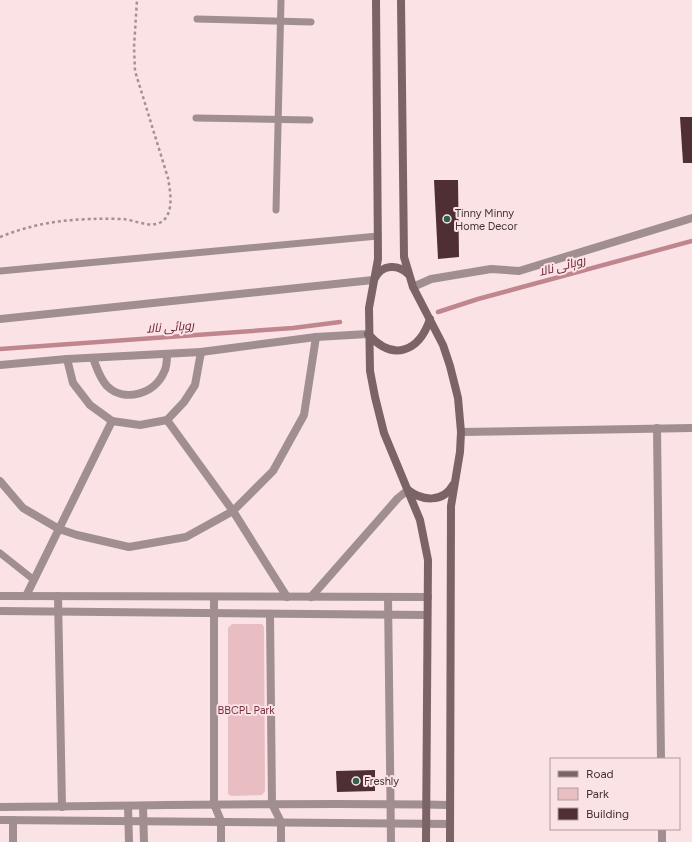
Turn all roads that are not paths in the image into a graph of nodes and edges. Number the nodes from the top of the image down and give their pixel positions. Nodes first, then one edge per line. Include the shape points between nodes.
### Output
1 (281, 0) edge
2 (376, 0) edge
3 (400, 0) edge
4 (197, 19) dead end
5 (281, 22) junction
6 (312, 22) dead end
7 (196, 118) dead end
8 (278, 119) junction
9 (310, 120) dead end
10 (276, 210) dead end
11 (692, 218) edge
12 (378, 236) junction
13 (0, 271) edge
14 (409, 275) junction
15 (373, 280) junction
16 (413, 287) junction
17 (0, 319) edge
18 (430, 319) junction
19 (368, 334) junction
20 (316, 336) junction
21 (200, 352) junction
22 (168, 354) junction
23 (93, 358) junction
24 (67, 359) junction
25 (0, 365) edge
26 (167, 420) junction
27 (112, 421) junction
28 (657, 428) junction
29 (692, 428) edge
30 (461, 432) junction
31 (455, 480) junction
32 (0, 481) edge
33 (408, 490) junction
34 (233, 511) junction
35 (59, 529) junction
36 (0, 553) edge
37 (34, 580) junction
38 (0, 596) edge
39 (26, 596) junction
40 (58, 596) junction
41 (214, 597) junction
42 (287, 597) junction
43 (311, 597) junction
44 (388, 597) junction
45 (428, 598) junction
46 (0, 611) edge
47 (59, 611) junction
48 (213, 613) junction
49 (270, 614) junction
50 (427, 615) junction
51 (388, 616) junction
52 (661, 758) edge
53 (214, 804) junction
54 (272, 804) junction
55 (392, 804) junction
56 (426, 805) junction
57 (449, 805) junction
58 (128, 806) junction
59 (0, 807) edge
60 (62, 807) junction
61 (143, 807) junction
62 (0, 820) edge
63 (13, 820) junction
64 (128, 820) junction
65 (144, 820) junction
66 (221, 821) junction
67 (281, 822) junction
68 (391, 824) junction
69 (426, 824) junction
70 (450, 824) junction
71 (662, 830) edge
72 (13, 842) edge
73 (129, 842) edge
74 (144, 842) edge
75 (221, 842) edge
76 (280, 842) edge
77 (391, 842) edge
78 (426, 842) edge
79 (450, 842) edge
80 (662, 842) edge

1 - 5 lane
2 - 12 street
3 - 14 street via 403,244
4 - 5 lane
5 - 6 lane
5 - 8 lane
7 - 8 lane
8 - 9 lane
8 - 10 lane
11 - 16 street via 519,271 491,269 431,279
12 - 13 lane
12 - 15 street via 378,259
14 - 15 street via 397,267 389,266
14 - 16 street
15 - 17 street
15 - 19 street
16 - 18 street
18 - 19 street via 420,341 410,348 387,349 376,343
18 - 30 street via 450,366 458,398
19 - 20 street
19 - 33 street via 370,371 384,433
20 - 21 street
20 - 34 street via 304,415 273,471
21 - 22 street
21 - 26 street via 195,385 184,402
22 - 23 street
22 - 23 street via 164,372 155,386 143,393 130,396 108,387 99,376
23 - 24 street
24 - 25 street
24 - 27 street via 73,383 90,405
26 - 27 street via 140,425
26 - 34 street
27 - 35 street
28 - 29 street
28 - 30 street
28 - 52 street
30 - 31 street
31 - 33 street via 451,488 438,497 422,498
31 - 57 street via 451,506
32 - 35 street via 23,508
33 - 43 street via 398,498
33 - 45 street via 425,538
34 - 35 street via 186,537 129,546
34 - 42 street
35 - 37 street
36 - 37 lane
37 - 39 street
38 - 39 street
39 - 40 street
40 - 41 street
40 - 47 street
41 - 42 street
41 - 48 street
42 - 43 street
43 - 44 street
44 - 45 street
44 - 51 street
45 - 50 street
46 - 47 street
47 - 48 street
47 - 60 street
48 - 49 street
48 - 53 street
49 - 51 street
49 - 54 street
50 - 51 street
50 - 56 street
51 - 55 street
53 - 54 street
53 - 61 street
53 - 66 street
54 - 55 street
54 - 67 street
55 - 56 street
55 - 68 street
56 - 57 street
56 - 69 street
57 - 70 street
58 - 60 street
58 - 61 street
58 - 64 street
59 - 60 street
61 - 65 street
62 - 63 street
63 - 64 street
63 - 72 street
64 - 65 street
64 - 73 street
65 - 66 street
65 - 74 street
66 - 67 street
66 - 75 street
67 - 68 street
67 - 76 street
68 - 69 street
68 - 77 street
69 - 70 street
69 - 78 street
70 - 79 street
71 - 80 street

